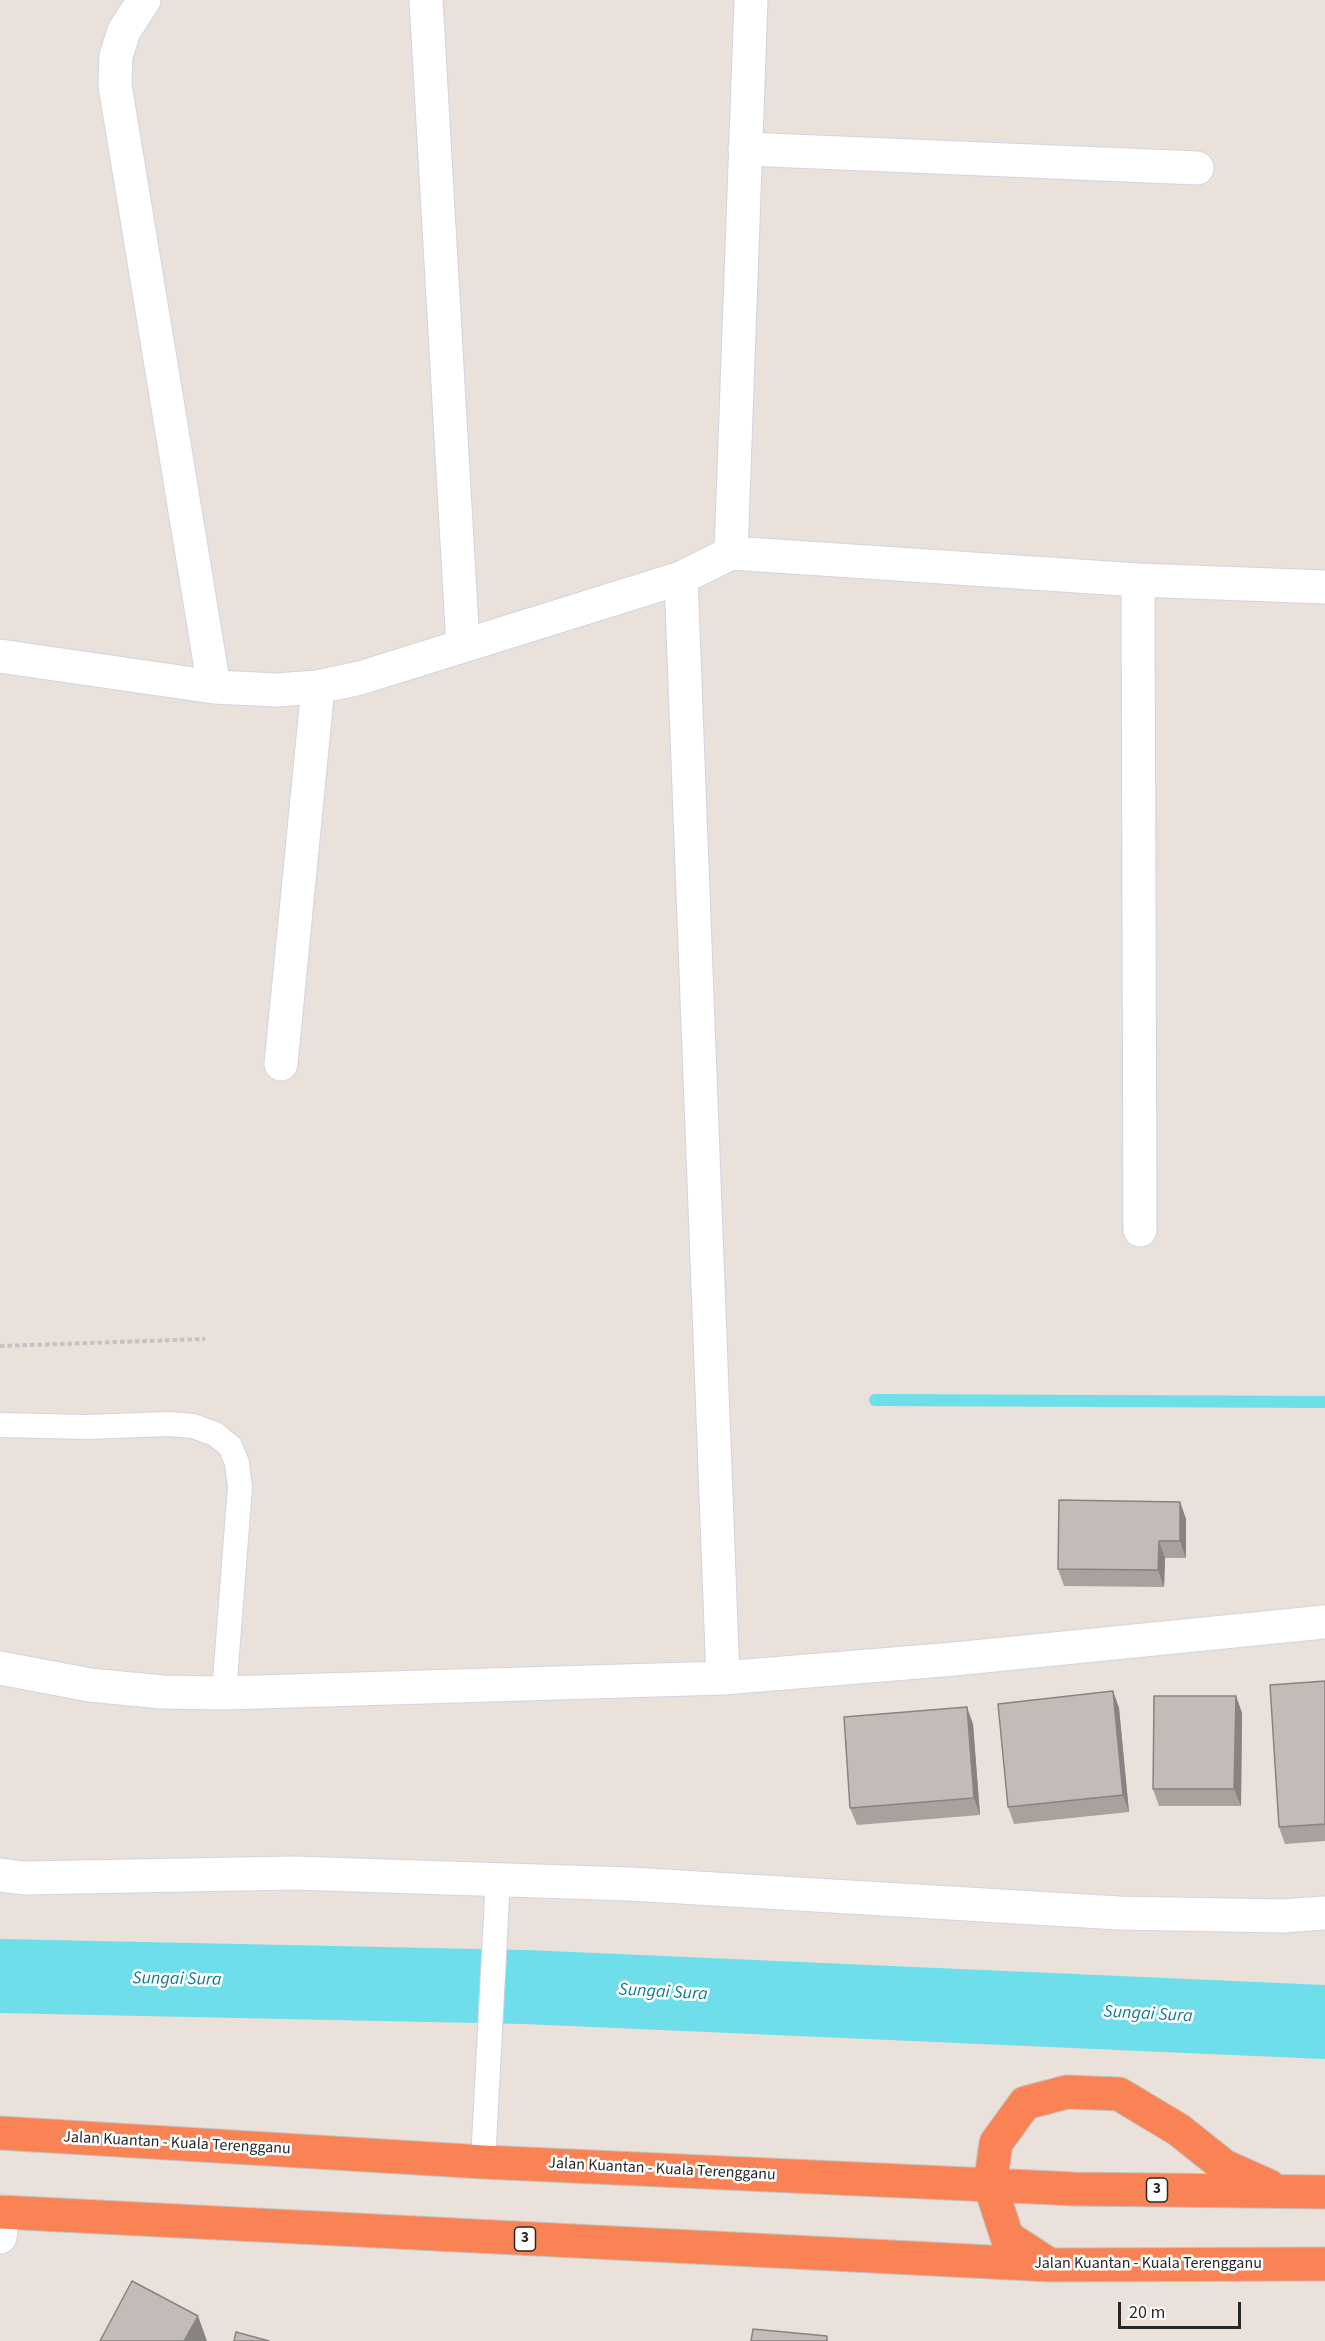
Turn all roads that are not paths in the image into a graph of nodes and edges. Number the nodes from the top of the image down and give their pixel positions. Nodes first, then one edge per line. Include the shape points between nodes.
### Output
1 (144, 0) edge
2 (426, 0) edge
3 (751, 0) edge
4 (745, 149) junction
5 (1197, 168) dead end
6 (731, 553) junction
7 (681, 578) junction
8 (1138, 580) junction
9 (1325, 587) edge
10 (463, 646) junction
11 (0, 656) edge
12 (214, 687) junction
13 (318, 687) junction
14 (281, 1064) dead end
15 (1140, 1230) dead end
16 (0, 1425) edge
17 (1325, 1622) edge
18 (0, 1668) edge
19 (723, 1678) junction
20 (224, 1693) junction
21 (0, 1875) edge
22 (498, 1879) junction
23 (1325, 1913) edge
24 (0, 2133) edge
25 (483, 2162) junction
26 (990, 2185) junction
27 (1279, 2192) junction
28 (1325, 2192) edge
29 (1, 2221) edge
30 (1325, 2264) edge
31 (1050, 2265) junction

1 - 12 street via 124,31 116,56 115,85
2 - 10 street
3 - 4 street
4 - 5 street
4 - 6 street
6 - 7 street
6 - 8 street
7 - 10 street
7 - 19 street
8 - 9 street
8 - 15 street
10 - 13 street
11 - 12 street
12 - 13 street
13 - 14 street
16 - 20 lane via 193,1426 215,1434 230,1446 240,1487
17 - 19 street
18 - 20 street via 100,1686
19 - 20 street
21 - 22 street via 24,1878 294,1873
22 - 23 street via 1119,1913
22 - 25 lane
24 - 25 highway, Jalan Kuantan - Kuala Terengganu / 3
25 - 26 highway, Jalan Kuantan - Kuala Terengganu / 3
26 - 27 highway, Jalan Kuantan - Kuala Terengganu / 3
26 - 27 highway via 996,2143 1025,2103 1067,2092 1119,2094 1179,2130 1224,2166
26 - 31 highway via 1007,2236
27 - 28 highway, Jalan Kuantan - Kuala Terengganu / 3
29 - 31 highway, Jalan Kuantan - Kuala Terengganu / 3
30 - 31 highway, Jalan Kuantan - Kuala Terengganu / 3

